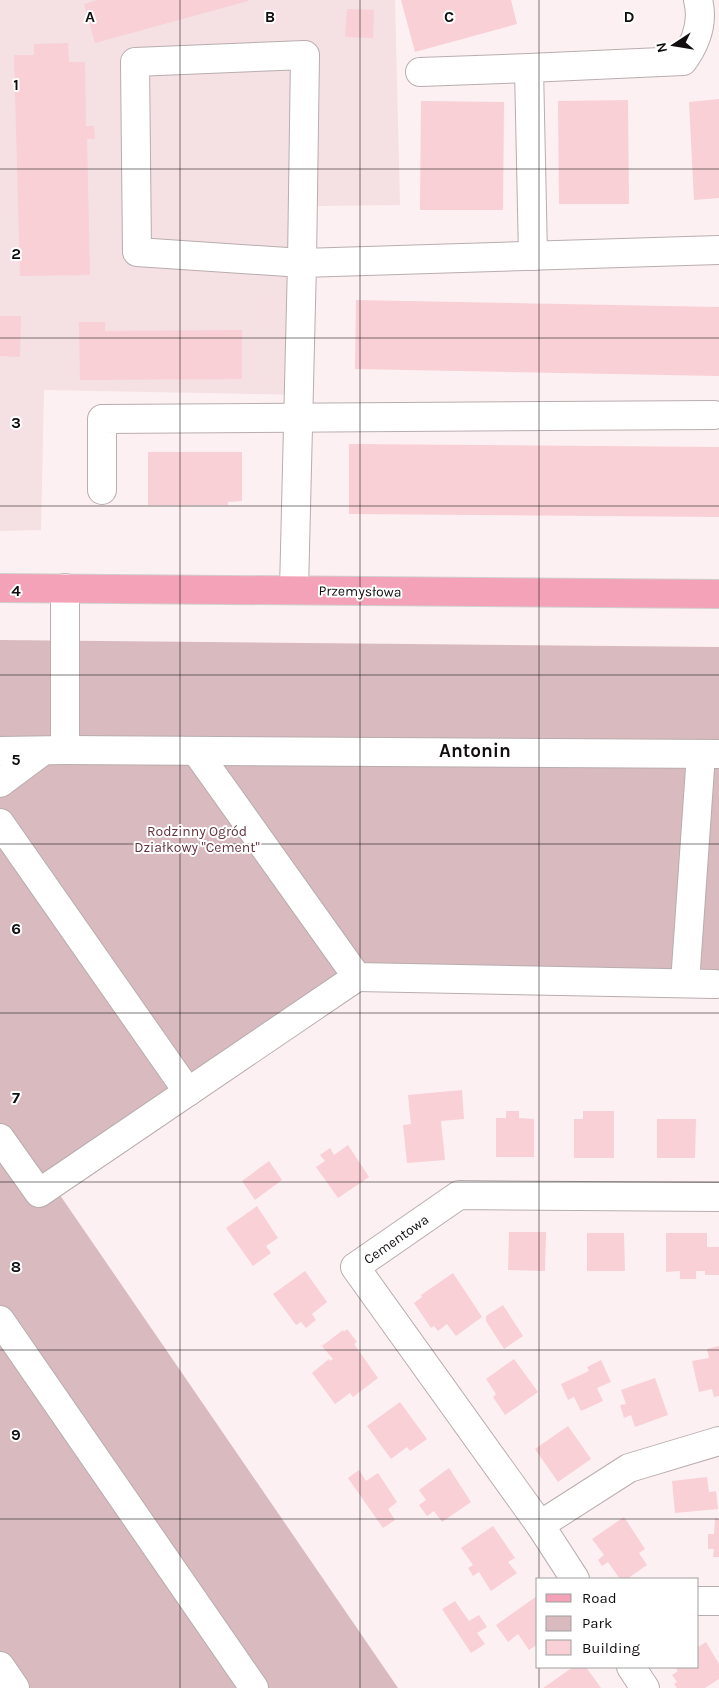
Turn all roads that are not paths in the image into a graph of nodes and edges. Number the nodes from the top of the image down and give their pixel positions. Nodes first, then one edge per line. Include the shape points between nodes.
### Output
1 (698, 0) edge
2 (529, 68) junction
3 (420, 72) dead end
4 (719, 250) edge
5 (533, 256) junction
6 (302, 263) junction
7 (714, 415) dead end
8 (298, 418) junction
9 (102, 490) dead end
10 (0, 588) edge
11 (65, 588) junction
12 (294, 590) junction
13 (719, 594) edge
14 (0, 750) edge
15 (54, 750) junction
16 (196, 751) junction
17 (710, 754) edge
18 (0, 783) edge
19 (0, 823) edge
20 (358, 977) junction
21 (685, 983) junction
22 (715, 984) dead end
23 (188, 1092) junction
24 (0, 1138) edge
25 (719, 1197) edge
26 (0, 1320) edge
27 (719, 1441) edge
28 (540, 1525) junction
29 (574, 1578) edge
30 (699, 1601) edge
31 (719, 1601) edge
32 (0, 1666) edge
33 (633, 1668) edge
34 (15, 1688) edge
35 (254, 1688) edge
36 (645, 1688) edge

1 - 2 street via 698,32 683,61
2 - 3 street
2 - 5 street
4 - 5 street
5 - 6 street
6 - 6 street via 305,55 135,62 137,252
6 - 8 street
7 - 8 street
8 - 9 street via 102,418
8 - 12 street
10 - 11 main road, Przemysłowa
11 - 12 main road, Przemysłowa
11 - 15 street
12 - 13 main road, Przemysłowa
14 - 15 street
15 - 16 street
15 - 18 street
16 - 17 street
16 - 20 street
17 - 21 street
19 - 23 street
20 - 21 street
20 - 23 street
21 - 22 street
23 - 24 street via 39,1193
25 - 28 street, Cementowa via 459,1195 355,1267
26 - 35 street
27 - 28 street via 629,1468
28 - 29 street, Cementowa
30 - 31 street
32 - 34 street
33 - 36 street

